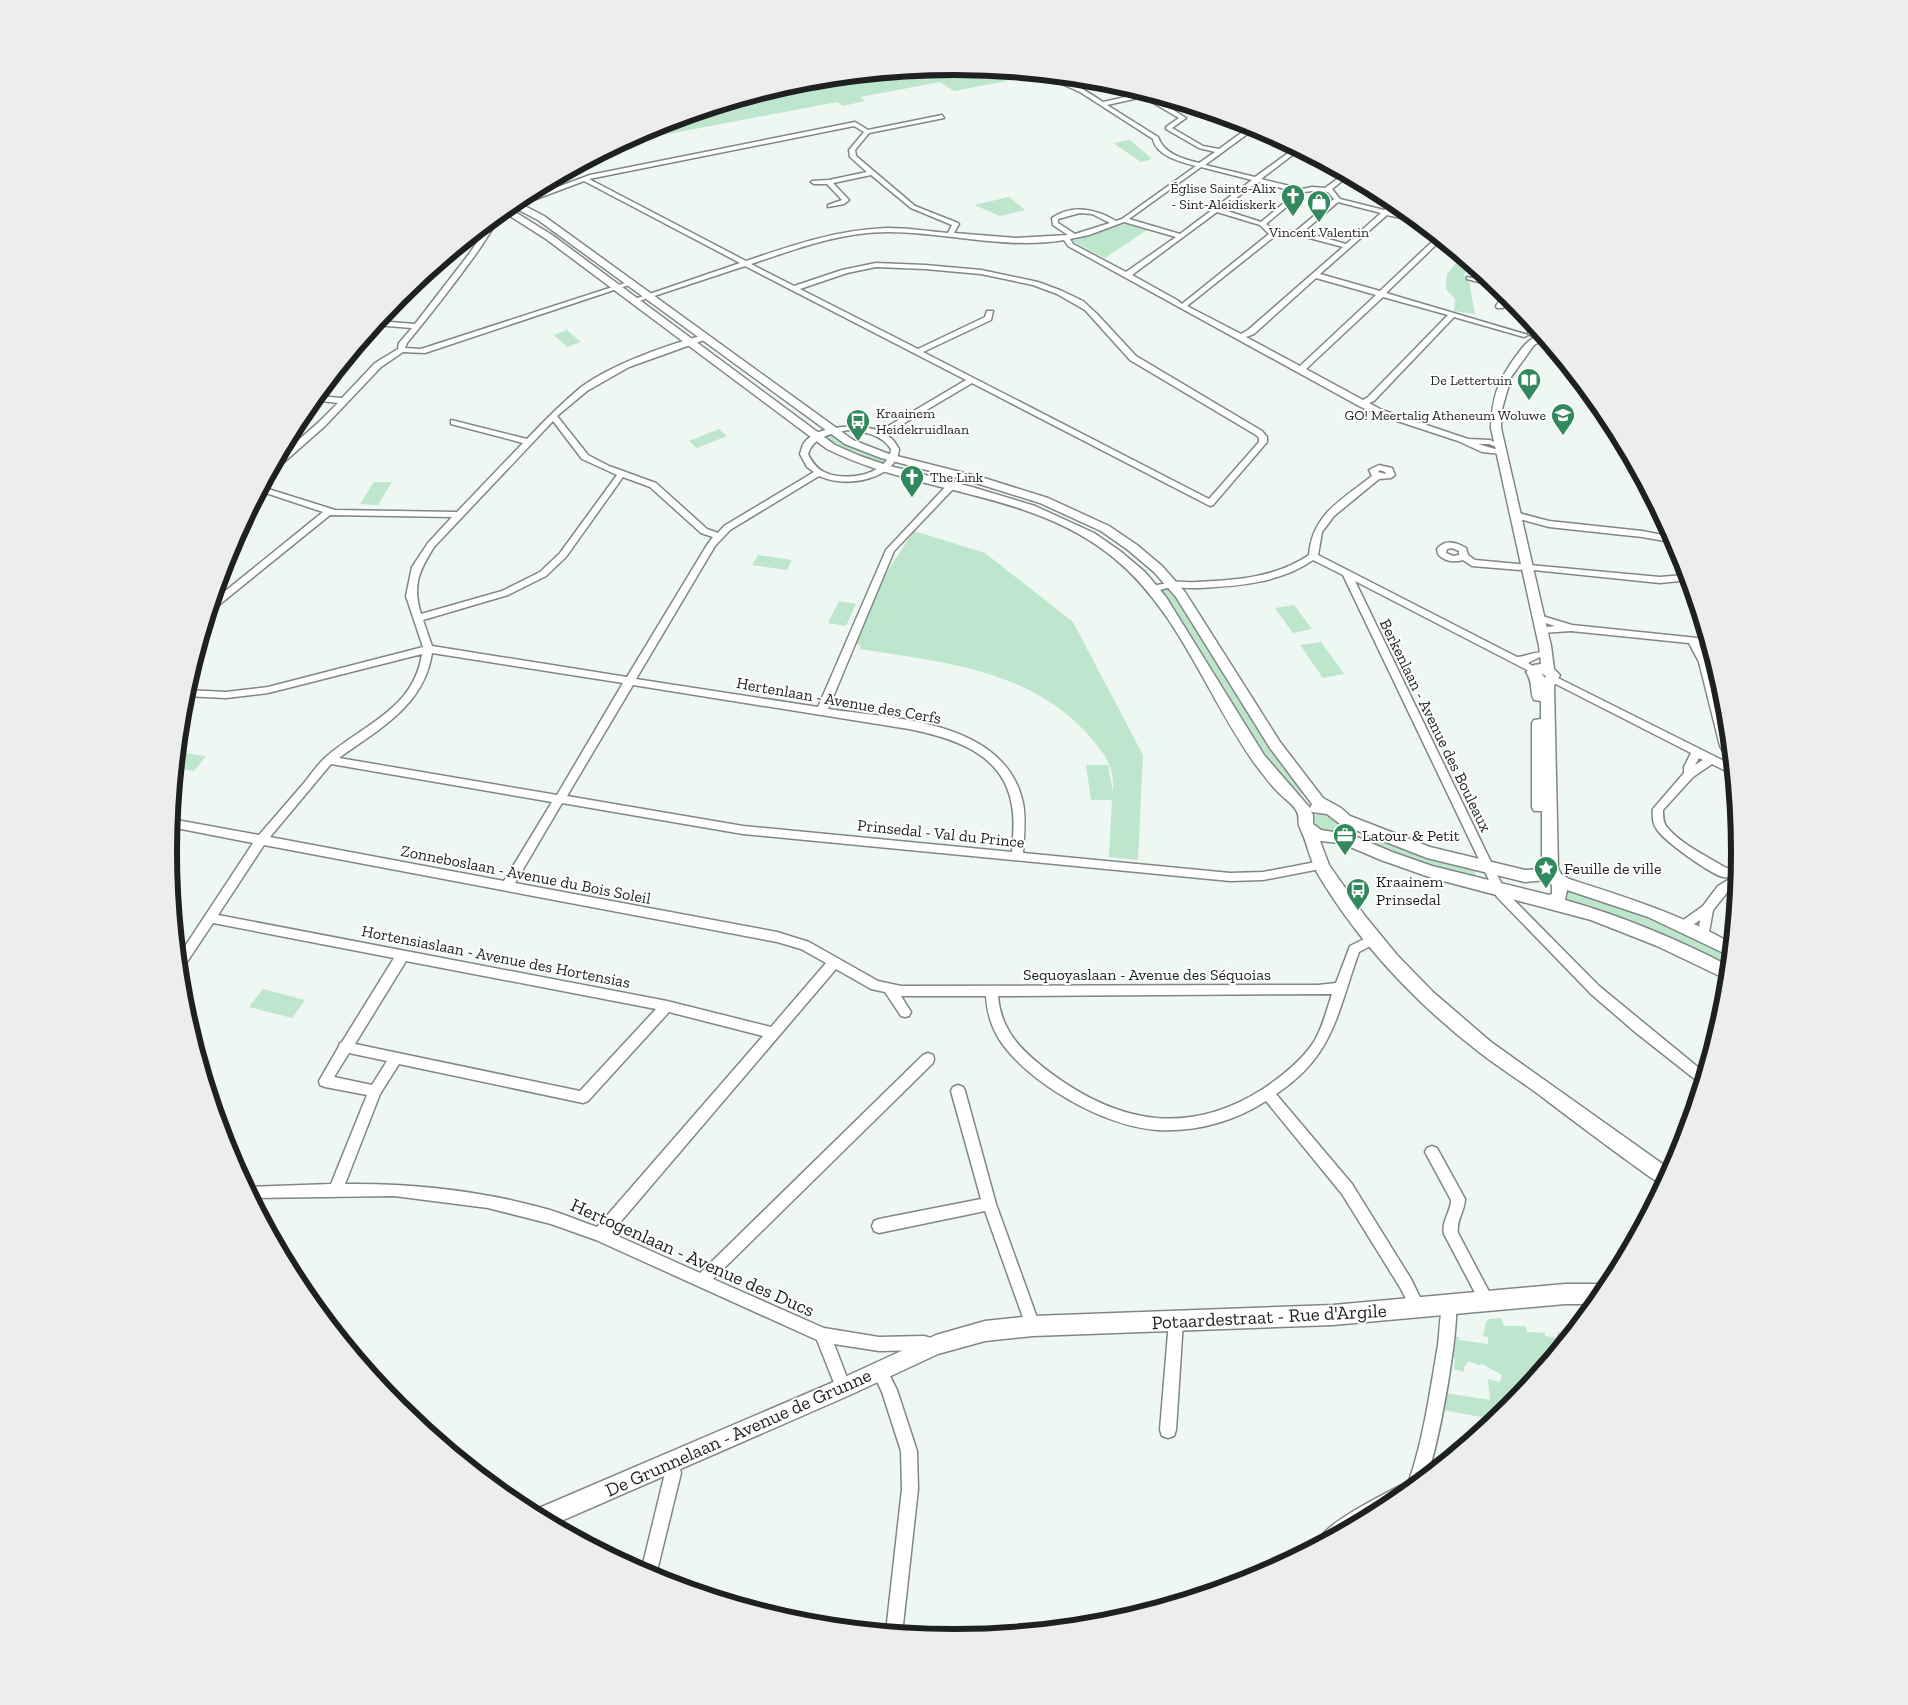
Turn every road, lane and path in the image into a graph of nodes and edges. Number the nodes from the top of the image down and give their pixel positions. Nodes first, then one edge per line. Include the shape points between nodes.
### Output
1 (1065, 84) edge
2 (1137, 97) edge
3 (1156, 101) edge
4 (1102, 104) junction
5 (942, 117) dead end
6 (867, 132) junction
7 (1247, 132) edge
8 (1220, 151) junction
9 (1293, 153) edge
10 (1201, 164) junction
11 (871, 173) junction
12 (1342, 178) edge
13 (584, 179) junction
14 (1257, 179) junction
15 (814, 182) dead end
16 (829, 182) junction
17 (1328, 189) junction
18 (1302, 191) junction
19 (540, 195) edge
20 (1337, 200) junction
21 (830, 206) dead end
22 (520, 207) edge
23 (1389, 208) edge
24 (1216, 210) junction
25 (1385, 212) junction
26 (512, 214) edge
27 (1400, 216) edge
28 (1124, 220) junction
29 (956, 224) junction
30 (1116, 224) junction
31 (1262, 224) junction
32 (966, 227) dead end
33 (974, 230) dead end
34 (488, 231) edge
35 (984, 233) dead end
36 (1298, 233) junction
37 (950, 234) junction
38 (1273, 234) junction
39 (1074, 236) junction
40 (1181, 236) junction
41 (1066, 238) junction
42 (1435, 242) edge
43 (1347, 246) junction
44 (746, 263) junction
45 (1126, 275) junction
46 (1315, 275) junction
47 (1469, 278) dead end
48 (1481, 282) edge
49 (630, 283) junction
50 (616, 287) junction
51 (797, 290) junction
52 (1382, 294) junction
53 (648, 296) junction
54 (634, 301) junction
55 (1503, 302) edge
56 (1186, 306) junction
57 (1500, 306) dead end
58 (990, 313) dead end
59 (1453, 314) junction
60 (384, 324) edge
61 (417, 326) junction
62 (1535, 335) edge
63 (704, 337) junction
64 (1241, 337) junction
65 (689, 343) junction
66 (400, 350) junction
67 (918, 352) junction
68 (1299, 370) junction
69 (972, 380) junction
70 (323, 399) edge
71 (345, 402) junction
72 (1362, 404) junction
73 (552, 416) junction
74 (454, 422) dead end
75 (831, 431) junction
76 (881, 434) junction
77 (816, 437) junction
78 (528, 442) junction
79 (1496, 448) junction
80 (287, 454) edge
81 (893, 459) junction
82 (884, 468) junction
83 (622, 473) junction
84 (818, 473) junction
85 (961, 476) junction
86 (1377, 476) dead end
87 (952, 485) junction
88 (267, 491) edge
89 (328, 512) junction
90 (459, 515) junction
91 (1516, 520) junction
92 (718, 536) junction
93 (1664, 538) edge
94 (1313, 556) junction
95 (1464, 556) dead end
96 (1524, 567) junction
97 (1347, 574) junction
98 (1681, 578) edge
99 (1173, 584) junction
100 (1154, 589) junction
101 (219, 601) edge
102 (418, 618) junction
103 (1540, 624) junction
104 (1701, 641) edge
105 (428, 649) junction
106 (1706, 654) edge
107 (1515, 660) junction
108 (1543, 671) junction
109 (629, 680) junction
110 (1574, 689) junction
111 (193, 693) edge
112 (1547, 696) junction
113 (822, 710) junction
114 (1721, 724) edge
115 (1696, 753) junction
116 (1725, 753) edge
117 (329, 760) junction
118 (1714, 761) junction
119 (1727, 767) edge
120 (1689, 774) junction
121 (559, 799) junction
122 (1326, 808) junction
123 (1306, 815) junction
124 (1345, 820) junction
125 (178, 824) edge
126 (1312, 832) junction
127 (1334, 837) junction
128 (262, 840) junction
129 (1017, 857) junction
130 (1321, 864) junction
131 (1488, 867) junction
132 (1534, 875) junction
133 (1554, 877) junction
134 (1730, 881) edge
135 (507, 887) junction
136 (1499, 889) junction
137 (1544, 900) junction
138 (1707, 909) junction
139 (210, 918) junction
140 (1683, 926) junction
141 (1704, 935) junction
142 (1374, 939) junction
143 (1726, 947) edge
144 (403, 955) junction
145 (184, 958) edge
146 (835, 961) junction
147 (1722, 970) edge
148 (866, 980) joint
149 (1340, 988) junction
150 (890, 990) junction
151 (992, 991) junction
152 (667, 1006) junction
153 (905, 1012) dead end
154 (774, 1033) junction
155 (344, 1047) junction
156 (397, 1057) junction
157 (928, 1059) dead end
158 (1698, 1075) edge
159 (375, 1091) junction
160 (958, 1091) dead end
161 (1268, 1094) junction
162 (1432, 1152) dead end
163 (1661, 1173) edge
164 (336, 1190) junction
165 (255, 1192) edge
166 (989, 1204) junction
167 (879, 1226) dead end
168 (600, 1235) junction
169 (702, 1282) junction
170 (1593, 1294) edge
171 (1486, 1302) junction
172 (1450, 1305) junction
173 (1418, 1308) junction
174 (1176, 1321) junction
175 (1033, 1326) junction
176 (823, 1336) junction
177 (936, 1345) junction
178 (880, 1371) junction
179 (843, 1388) junction
180 (1168, 1430) dead end
181 (671, 1462) junction
182 (1421, 1474) edge
183 (548, 1515) edge
184 (650, 1568) edge
185 (895, 1627) edge

1 - 4 street
2 - 4 street
3 - 8 street via 1183,118 1168,128 1201,146
4 - 10 street via 1156,138 1158,145 1176,159
5 - 6 street
6 - 11 street via 852,154
6 - 13 street via 855,124
7 - 8 street
8 - 10 street
9 - 14 street
10 - 14 street
10 - 28 street
11 - 16 street
11 - 29 street via 913,207
12 - 17 street
13 - 19 street
13 - 44 street
14 - 18 street
14 - 24 street
15 - 16 street
16 - 21 street via 846,200
17 - 18 street
17 - 20 street
18 - 31 street
20 - 25 street
20 - 36 street
22 - 49 street via 541,218
23 - 25 street
24 - 31 street
24 - 40 street
25 - 27 street
25 - 43 street
26 - 50 street
28 - 30 street
28 - 40 street
29 - 32 street
29 - 37 street
30 - 39 street
30 - 39 street via 1088,210 1055,218 1056,224
31 - 38 street
33 - 35 street
34 - 61 street
36 - 38 street
36 - 43 street
37 - 41 street via 1016,240
37 - 44 street via 899,230 849,233 818,239
38 - 56 street
39 - 41 street
40 - 45 street
41 - 45 street via 1070,244
42 - 52 street
43 - 46 street
44 - 51 street
44 - 53 street
45 - 56 street via 1180,306
46 - 52 street
46 - 64 street via 1251,332
47 - 48 street
49 - 50 street
49 - 53 street
50 - 54 street
50 - 66 street via 422,351
51 - 67 street
51 - 69 street via 854,269 876,265 968,271 1058,291 1096,316 1123,350 1263,437 1263,442 1210,503
52 - 59 street
52 - 68 street
53 - 54 street
53 - 63 street
54 - 65 street
55 - 57 street
56 - 64 street
58 - 67 street via 988,318
59 - 62 street
59 - 72 street via 1371,399
60 - 61 street
61 - 66 street
62 - 79 street via 1502,371 1494,388 1488,426
63 - 65 street
63 - 75 street
64 - 68 street
65 - 73 street via 626,365 600,378
65 - 77 street
66 - 71 street via 378,365
67 - 69 street
68 - 72 street
69 - 76 street
70 - 71 street
71 - 80 street
72 - 79 street via 1485,450
73 - 78 street
73 - 83 street via 585,457
74 - 78 street
75 - 76 street via 859,428
75 - 77 street
75 - 81 street via 861,448
76 - 81 street via 895,449
77 - 82 street via 841,452
77 - 84 street via 804,454 805,462
78 - 90 street
79 - 91 street
79 - 96 street
81 - 82 street
81 - 85 street
82 - 84 street via 858,478
82 - 87 street
83 - 92 street via 653,485 704,531
83 - 102 street via 563,555 543,574 505,593
84 - 92 street
85 - 87 street
85 - 99 street via 1042,498 1084,517 1139,551
86 - 94 street via 1327,518 1318,530
87 - 100 street via 1022,504 1064,521 1119,555
87 - 113 street via 890,550
88 - 89 street
89 - 90 street
89 - 101 street
90 - 102 street via 431,545 417,567 411,596
91 - 93 street
91 - 96 street
92 - 109 street
94 - 97 street
94 - 99 street via 1298,566 1245,581
95 - 96 street via 1472,563
96 - 98 street via 1660,580
96 - 103 street
96 - 108 street
97 - 107 street
97 - 131 street, Berkenlaan - Avenue des Bouleaux
99 - 100 street
99 - 122 street via 1288,764
100 - 123 street via 1259,759
102 - 105 street
103 - 104 street
103 - 108 street
105 - 109 street, Hertenlaan - Avenue des Cerfs
105 - 111 street via 268,690
105 - 117 street via 424,673 407,700
106 - 114 street via 1704,662
107 - 108 street
107 - 108 street via 1527,660
108 - 110 street
108 - 112 street
108 - 132 street via 1540,867
109 - 113 street, Hertenlaan - Avenue des Cerfs
109 - 121 street
110 - 112 street via 1553,690
110 - 115 street
112 - 133 street via 1550,869
113 - 129 street, Hertenlaan - Avenue des Cerfs via 934,730 966,740 980,750 998,766 1016,797 1019,814
115 - 118 street
115 - 120 street
116 - 118 street
117 - 121 street, Prinsedal - Val du Prince
117 - 128 street
118 - 119 street
118 - 120 street
120 - 134 street via 1658,809 1657,818 1662,828
121 - 129 street, Prinsedal - Val du Prince via 743,830
121 - 135 street
122 - 123 street via 1314,809
122 - 124 street
123 - 126 street via 1305,822
124 - 127 street via 1346,828
124 - 131 street via 1413,848
125 - 128 street, Zonneboslaan - Avenue du Bois Soleil
126 - 127 street
126 - 130 street via 1314,852
127 - 130 street via 1318,847
127 - 136 street via 1348,839 1419,869
128 - 135 street, Zonneboslaan - Avenue du Bois Soleil
128 - 139 street
129 - 130 street, Prinsedal - Val du Prince via 1242,878
130 - 142 street via 1334,887
131 - 132 street via 1525,876
131 - 136 street, Berkenlaan - Avenue des Bouleaux
132 - 133 street via 1543,873
132 - 137 street via 1530,880 1531,891
133 - 137 street via 1560,885 1559,897
133 - 140 street
134 - 138 street
135 - 146 street, Zonneboslaan - Avenue du Bois Soleil via 791,940
136 - 137 street
136 - 158 street, Berkenlaan - Avenue des Bouleaux via 1595,990
137 - 147 street via 1659,938
138 - 140 street
138 - 141 street
139 - 144 street, Hortensiaslaan - Avenue des Hortensias
139 - 145 street
140 - 141 street
141 - 143 street
142 - 149 street via 1354,949
142 - 163 street via 1413,983 1485,1047
144 - 152 street, Hortensiaslaan - Avenue des Hortensias
144 - 155 street
146 - 148 street, Zonneboslaan - Avenue du Bois Soleil
146 - 154 street
148 - 150 street, Sequoyaslaan - Avenue des Séquoias
149 - 151 street, Sequoyaslaan - Avenue des Séquoias
149 - 161 street via 1319,1045 1298,1069
150 - 151 street, Sequoyaslaan - Avenue des Séquoias
150 - 153 street
151 - 161 street via 995,1021 1021,1056 1069,1093 1112,1115 1144,1123 1188,1124 1230,1115
152 - 154 street, Hortensiaslaan - Avenue des Hortensias
152 - 156 street via 584,1097
154 - 168 street
155 - 156 street
155 - 159 street via 325,1081
156 - 159 street
157 - 169 street
159 - 164 street
160 - 166 street
161 - 173 street via 1347,1189
162 - 171 street via 1458,1199 1458,1208 1450,1222 1451,1234
164 - 165 street, Hertogenlaan - Avenue des Ducs
164 - 168 street, Hertogenlaan - Avenue des Ducs via 394,1190 488,1202
166 - 167 street
166 - 175 street
168 - 169 street, Hertogenlaan - Avenue des Ducs
169 - 176 street, Hertogenlaan - Avenue des Ducs
170 - 171 street, Potaardestraat - Rue d'Argile
171 - 172 street, Potaardestraat - Rue d'Argile
172 - 173 street, Potaardestraat - Rue d'Argile
172 - 182 street via 1429,1442
173 - 174 street, Potaardestraat - Rue d'Argile via 1333,1316
174 - 175 street, Potaardestraat - Rue d'Argile
174 - 180 street
175 - 177 street, Potaardestraat - Rue d'Argile via 985,1330
176 - 177 street, Hertogenlaan - Avenue des Ducs via 879,1344
176 - 179 street, Hertogenlaan - Avenue des Ducs
177 - 178 street, De Grunnelaan - Avenue de Grunne
178 - 179 street, De Grunnelaan - Avenue de Grunne
178 - 185 street via 909,1451 910,1489
179 - 181 street, De Grunnelaan - Avenue de Grunne
181 - 183 street, De Grunnelaan - Avenue de Grunne
181 - 184 street via 673,1472

